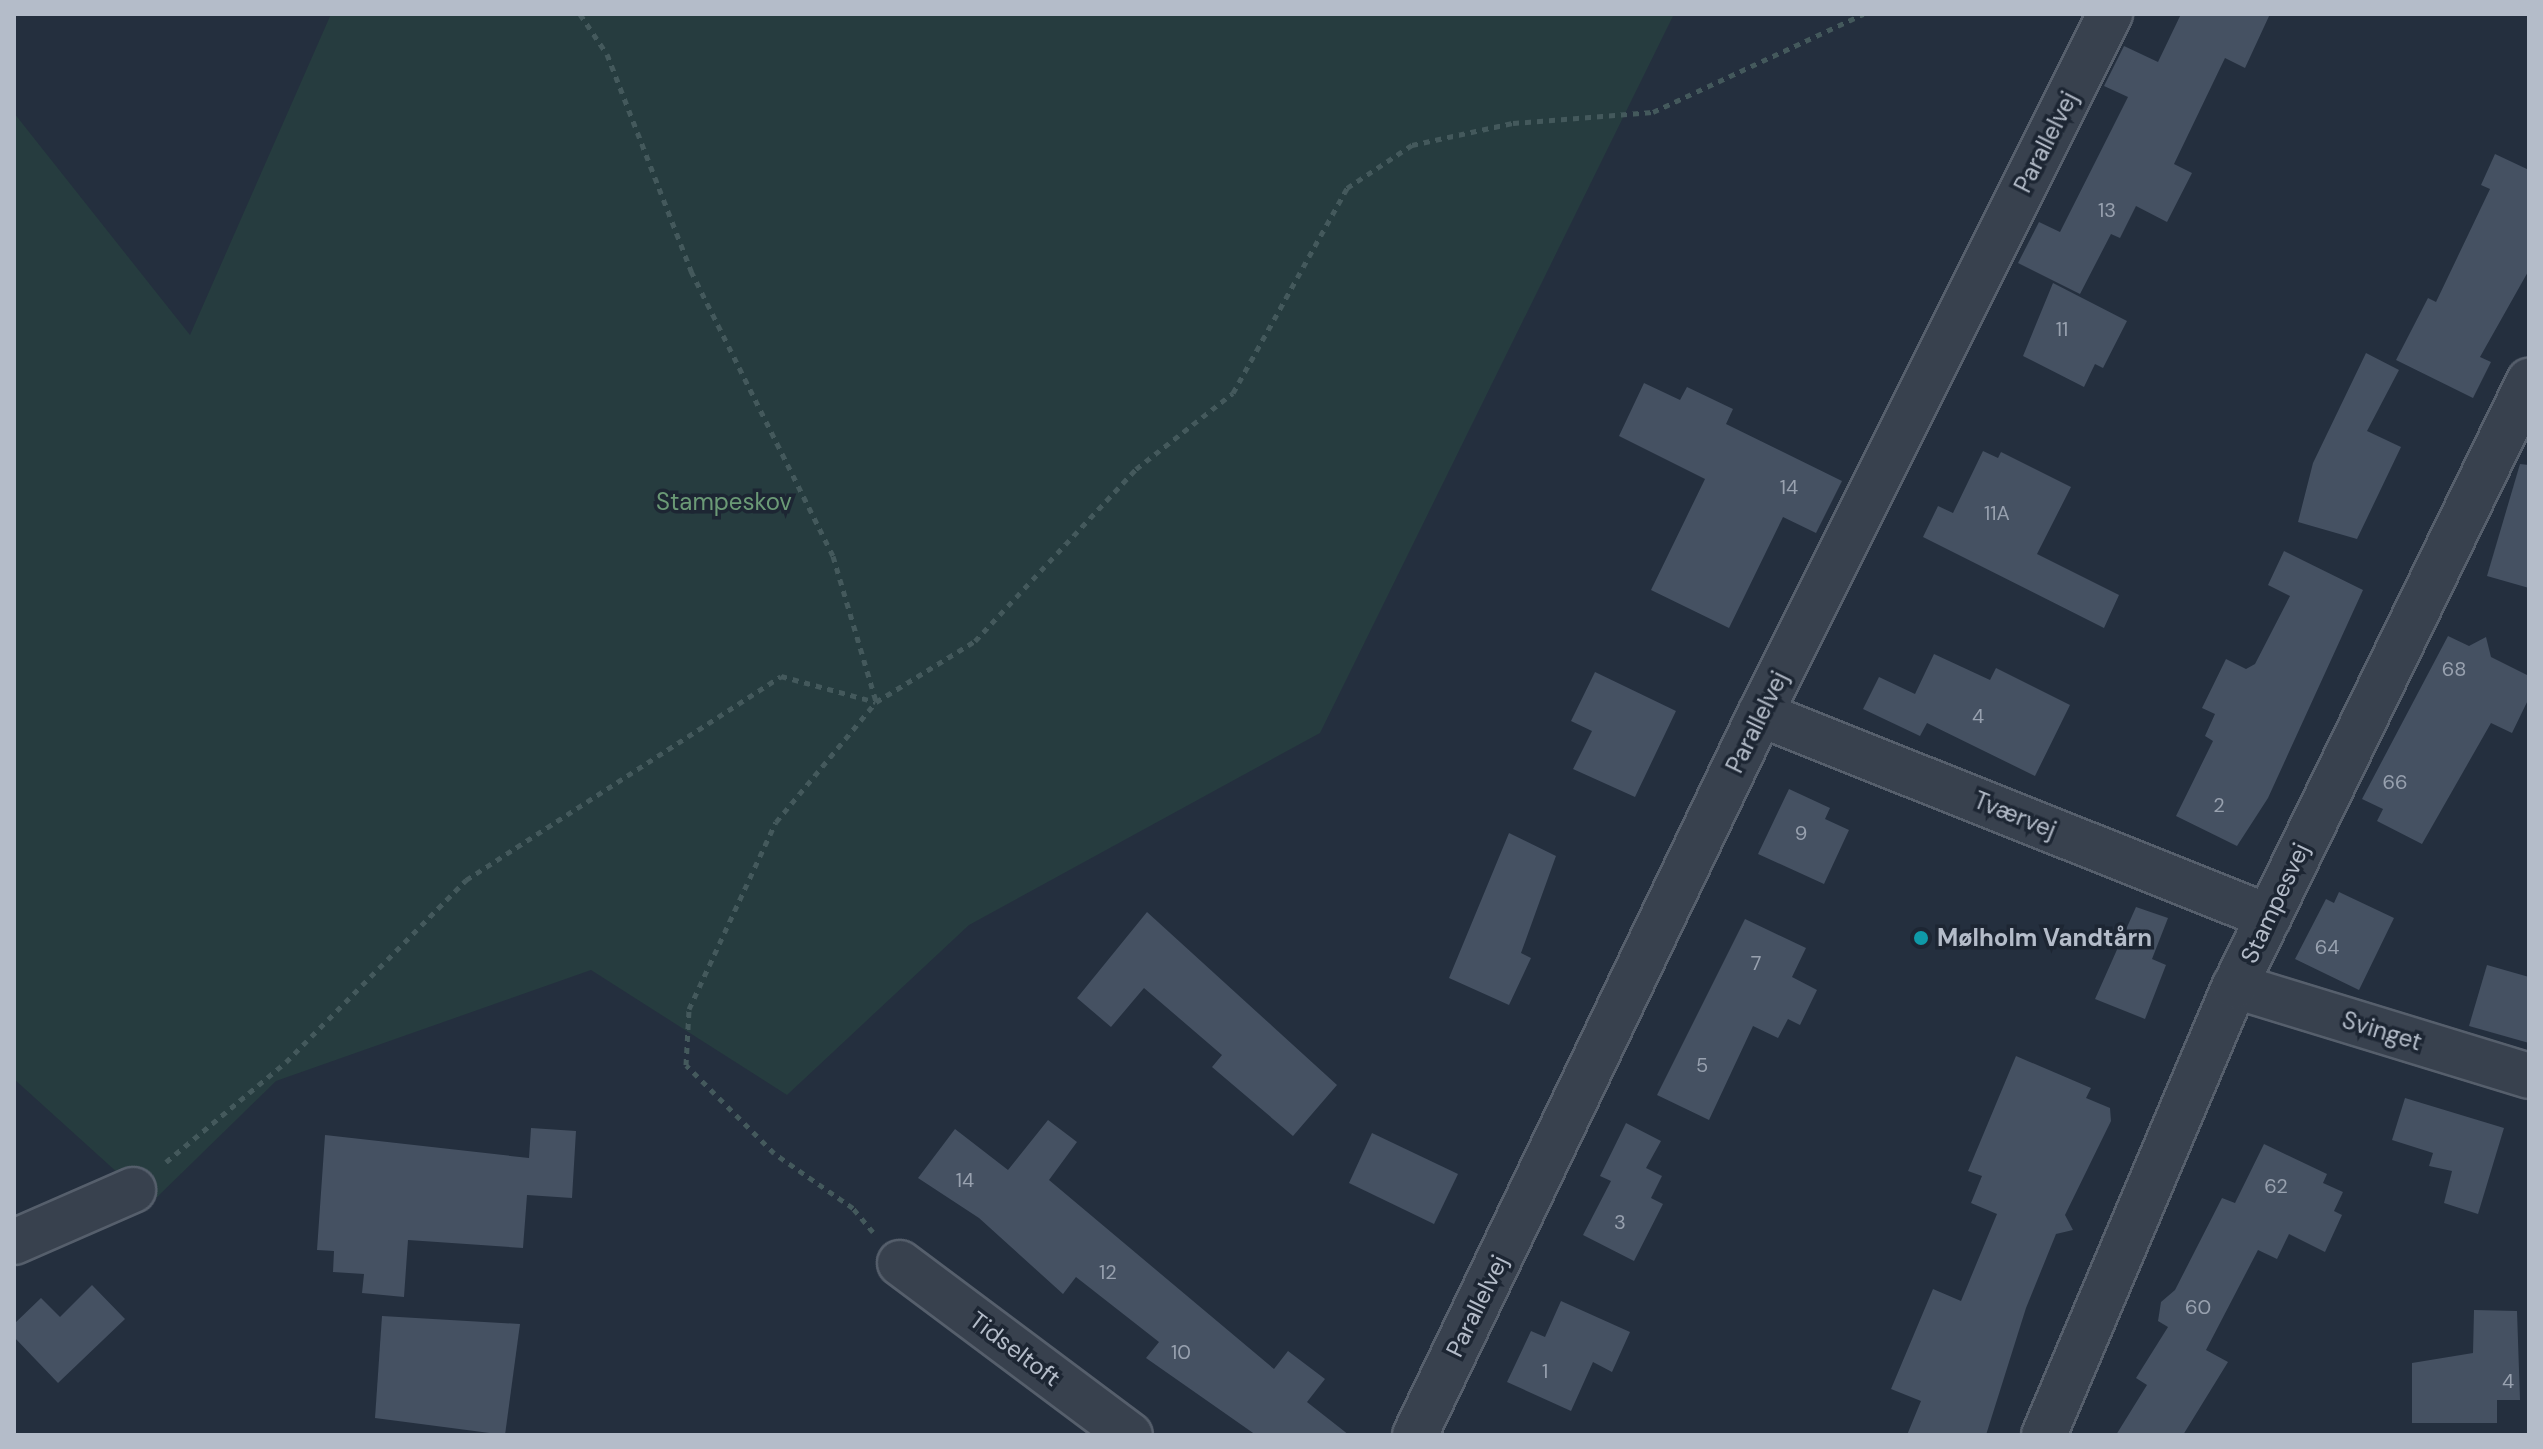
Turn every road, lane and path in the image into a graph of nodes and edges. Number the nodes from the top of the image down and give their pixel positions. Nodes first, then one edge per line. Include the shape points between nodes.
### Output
1 (580, 14) edge
2 (1863, 14) edge
3 (2110, 14) edge
4 (2529, 381) edge
5 (876, 702) junction
6 (1760, 714) junction
7 (2269, 917) junction
8 (2235, 986) junction
9 (2529, 1076) edge
10 (133, 1190) joint
11 (14, 1242) edge
12 (900, 1263) joint
13 (1130, 1435) edge
14 (1415, 1435) edge
15 (2044, 1435) edge

1 - 5 path via 607,54 691,271 833,556
2 - 5 path via 1653,112 1513,123 1412,145 1347,188 1233,393 1136,469 975,641
3 - 6 street, Parallelvej
4 - 7 street, Stampesvej
5 - 10 path via 781,676 466,880 286,1062
5 - 12 path via 776,822 689,1009 686,1065 774,1153 853,1208
6 - 7 street, Tværvej
6 - 14 street, Parallelvej
7 - 8 street, Stampesvej
8 - 9 street, Svinget
8 - 15 street, Stampesvej
10 - 11 street
12 - 13 street, Tidseltoft

